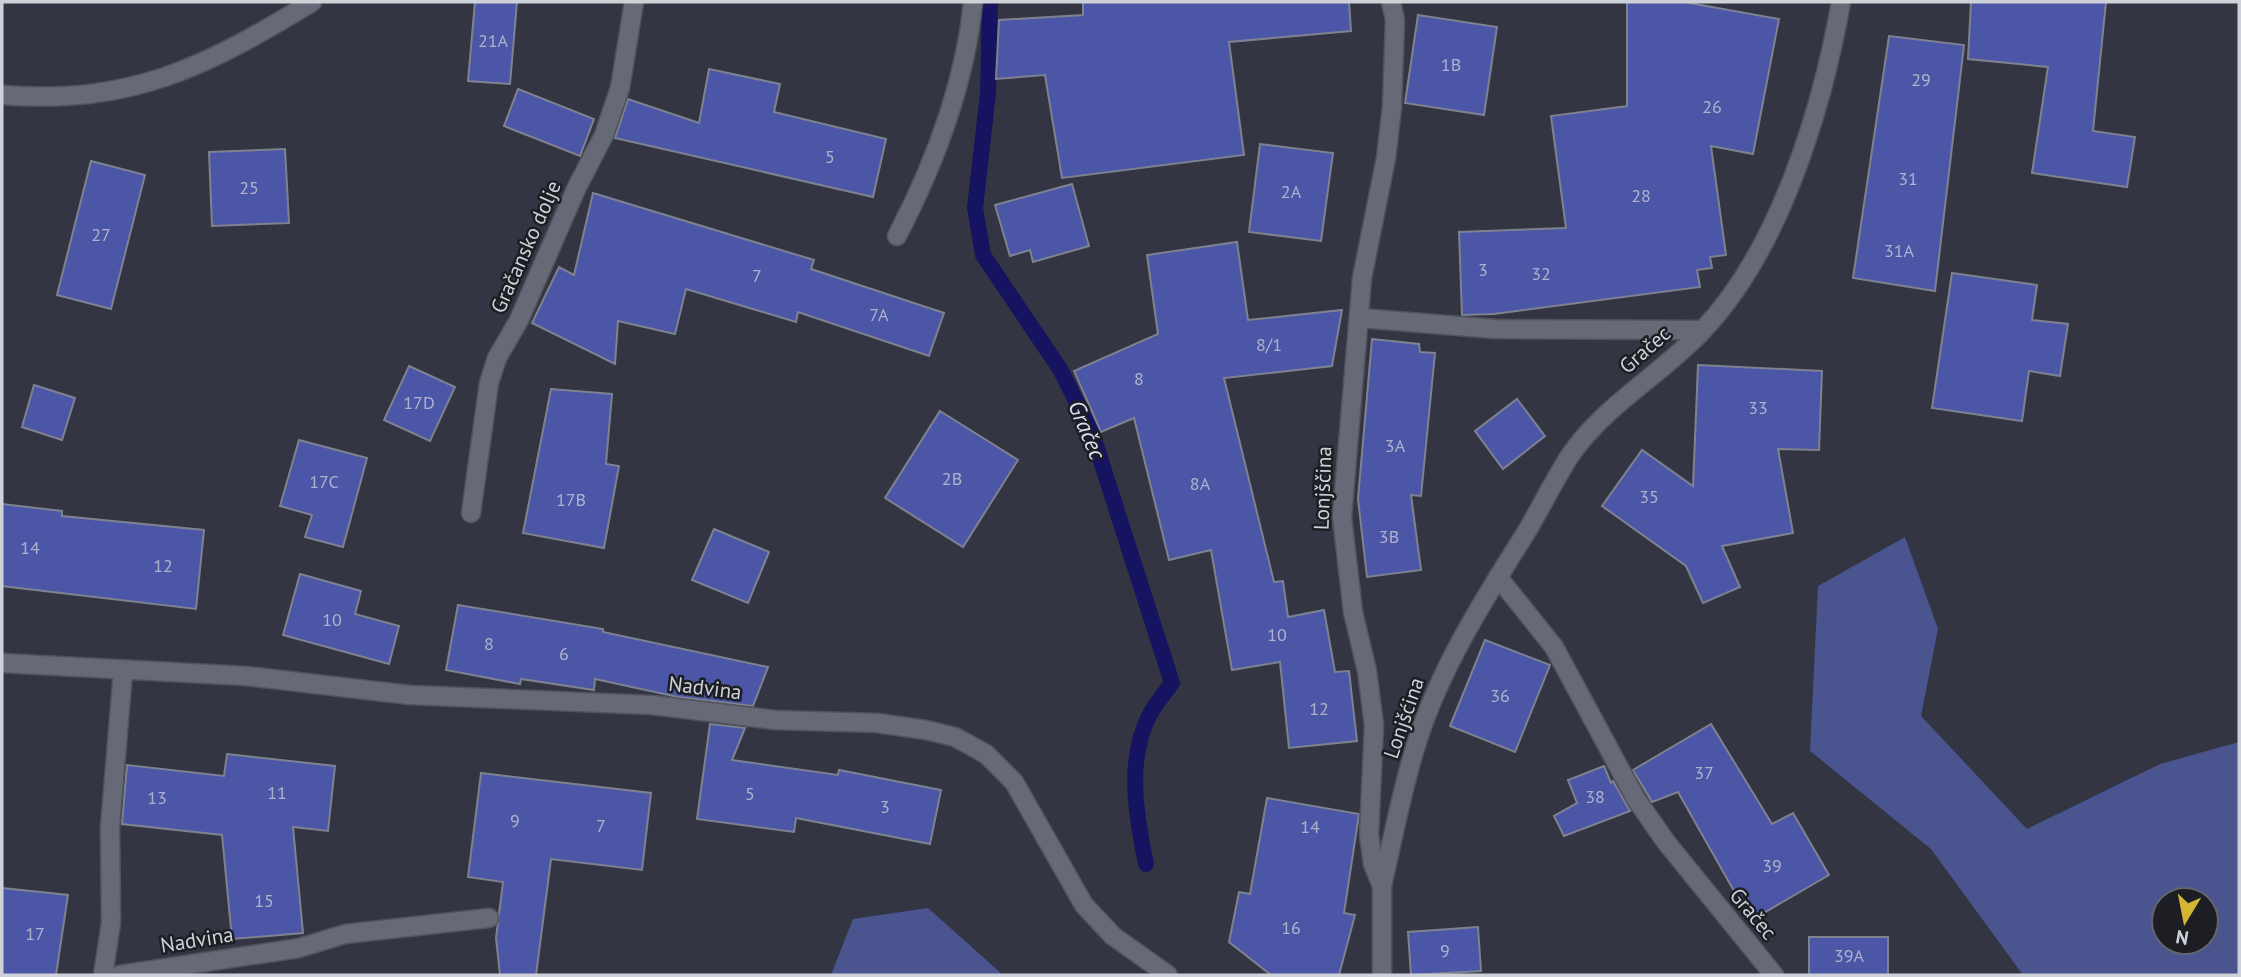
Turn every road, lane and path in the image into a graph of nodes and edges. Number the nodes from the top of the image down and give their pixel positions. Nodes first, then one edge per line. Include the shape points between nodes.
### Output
1 (312, 2) edge
2 (634, 2) edge
3 (973, 2) edge
4 (1391, 2) edge
5 (1841, 2) edge
6 (2, 94) edge
7 (897, 236) dead end
8 (1360, 318) junction
9 (1703, 330) junction
10 (471, 513) dead end
11 (1498, 577) junction
12 (2, 663) edge
13 (122, 671) junction
14 (1382, 886) junction
15 (489, 918) dead end
16 (103, 975) edge
17 (120, 975) edge
18 (1168, 975) edge
19 (1382, 975) edge
20 (1774, 975) edge

1 - 6 street via 203,64 158,81 67,96
2 - 10 street, Gračansko dolje via 620,88 604,135 489,383
3 - 7 street via 964,59 944,130 929,173
4 - 8 street, Lonjščina via 1395,20 1392,107 1362,278
5 - 9 street, Gračec via 1815,113 1794,177 1739,282
8 - 9 street via 1494,330
8 - 14 street, Lonjščina via 1342,517 1374,725 1369,835
9 - 11 street, Gračec via 1614,407 1570,456
11 - 14 street, Lonjšćina via 1440,680 1422,729
11 - 20 street, Gračec via 1554,647 1636,799
12 - 13 street, Nadvina
13 - 16 street via 110,827 111,923
13 - 18 street, Nadvina via 246,676 410,695 652,705 800,722 877,723 956,737 986,754 1014,782 1084,905 1113,936
14 - 19 street, Lonjščina
15 - 17 street, Nadvina via 345,934 299,948

